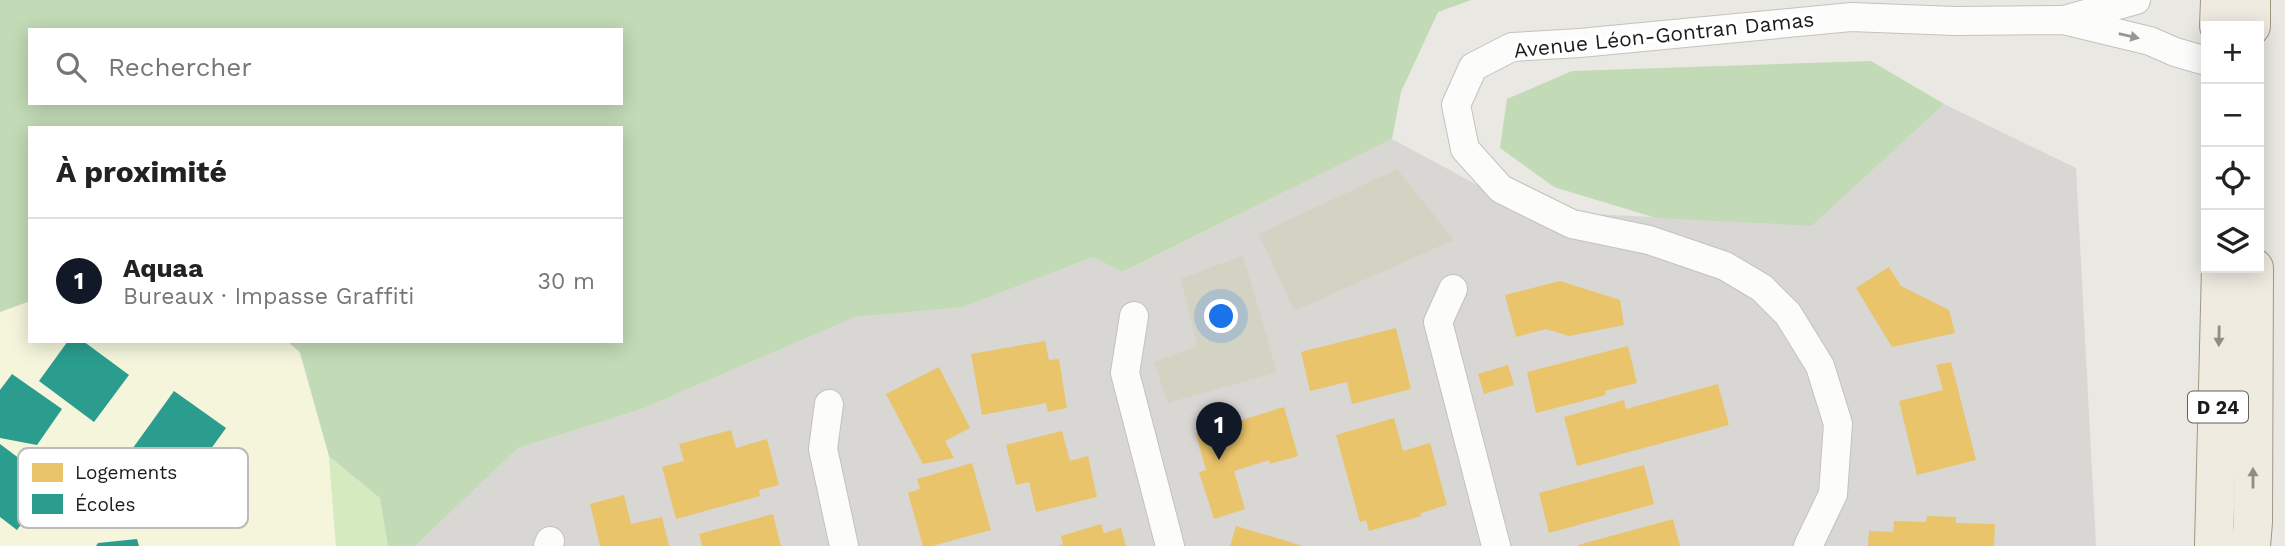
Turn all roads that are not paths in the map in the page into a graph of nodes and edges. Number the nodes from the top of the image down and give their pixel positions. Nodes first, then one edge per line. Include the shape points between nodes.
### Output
1 (2136, 0) edge
2 (2220, 0) edge
3 (2251, 0) edge
4 (2063, 20) junction
5 (2220, 21) edge
6 (2251, 21) edge
7 (2201, 60) edge
8 (2221, 273) edge
9 (2254, 273) edge
10 (1453, 289) dead end
11 (1134, 316) dead end
12 (830, 404) dead end
13 (844, 546) edge
14 (1170, 546) edge
15 (1496, 546) edge
16 (1808, 546) edge
17 (2214, 546) edge
18 (2251, 546) edge

1 - 4 street, Avenue Léon-Gontran Damas
2 - 5 main road
3 - 6 main road
4 -> 7 street, Avenue Léon-Gontran Damas via 2150,41
4 - 16 street, Avenue Léon-Gontran Damas via 1851,16 1512,47 1473,67 1456,105 1465,149 1501,189 1572,224 1649,240 1725,266 1762,288 1787,314 1820,366 1838,424 1833,494
8 -> 17 main road, D 24
18 -> 9 main road, D 24
10 - 15 street via 1437,322
11 - 14 street via 1125,373
12 - 13 street via 823,449

